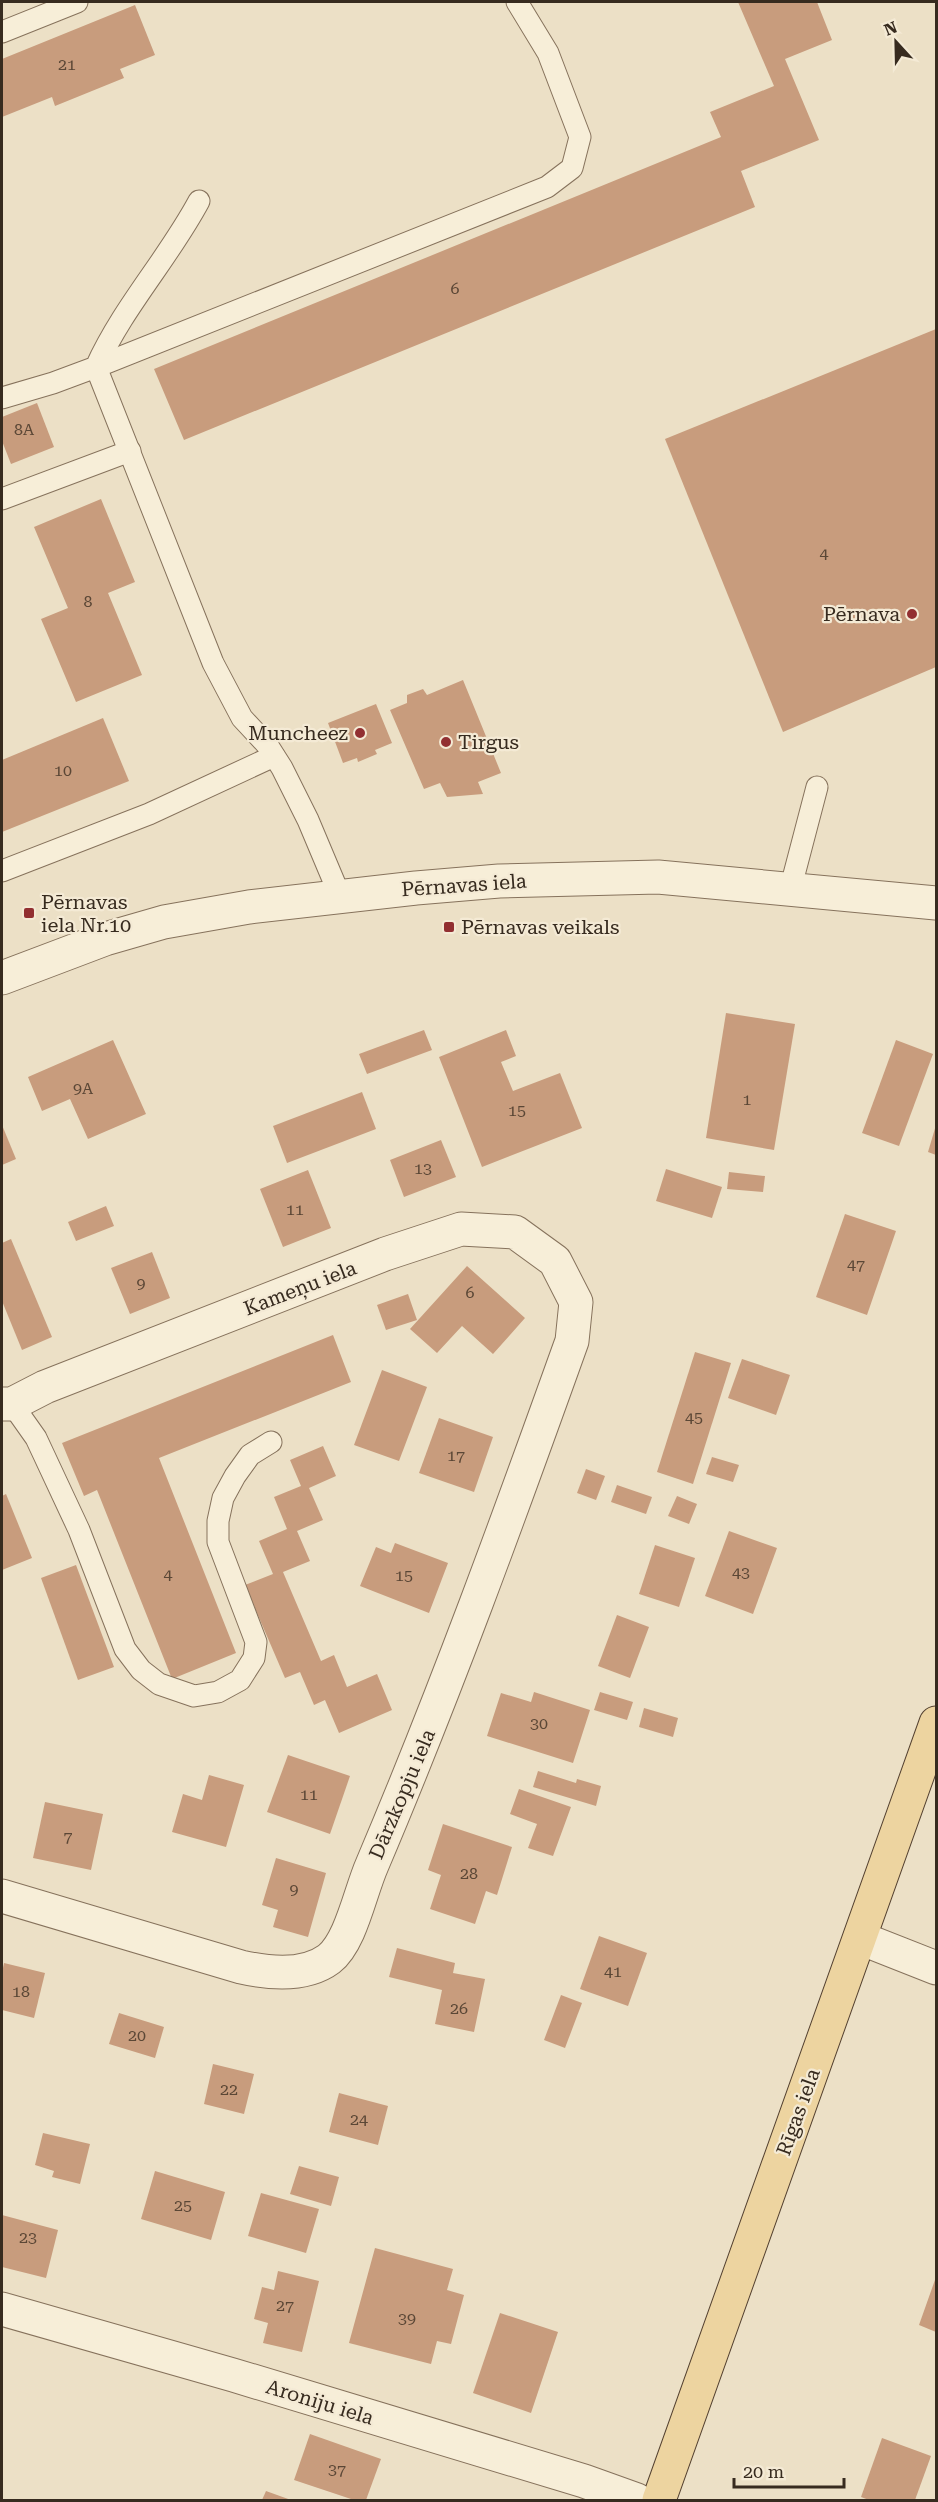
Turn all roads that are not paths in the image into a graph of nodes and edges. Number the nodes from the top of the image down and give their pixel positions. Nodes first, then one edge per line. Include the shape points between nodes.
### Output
1 (77, 2) edge
2 (517, 2) edge
3 (2, 32) edge
4 (199, 201) dead end
5 (96, 367) junction
6 (2, 398) edge
7 (130, 451) junction
8 (2, 499) edge
9 (274, 756) junction
10 (817, 787) dead end
11 (2, 871) edge
12 (790, 890) junction
13 (340, 896) junction
14 (936, 903) edge
15 (2, 978) edge
16 (576, 1302) joint
17 (7, 1404) edge
18 (272, 1442) dead end
19 (936, 1723) edge
20 (2, 1896) edge
21 (860, 1938) junction
22 (936, 1968) edge
23 (2, 2310) edge
24 (637, 2500) edge
25 (659, 2500) edge

1 - 3 lane
2 - 5 lane via 548,53 580,137 572,168 547,187
4 - 5 lane via 118,323
5 - 6 lane
5 - 7 lane
7 - 8 lane
7 - 9 lane via 213,663 242,718
9 - 11 lane via 149,814
9 - 13 lane via 308,820
10 - 12 lane
12 - 13 street, Pērnavas iela via 658,877 608,877 499,881
12 - 14 street, Pērnavas iela
13 - 15 street, Pērnavas iela via 164,922 105,939
16 - 17 street, Kameņu iela via 555,1261 515,1232 461,1229 385,1254
16 - 20 street, Dārzkopju iela via 572,1341 440,1700 342,1945 328,1960 290,1972 265,1972
17 - 18 lane via 36,1438 79,1530 125,1649 141,1670 159,1684 194,1696 218,1692 240,1680 254,1658 255,1642 218,1542 218,1521 223,1498 235,1476 250,1455
19 - 21 main road, Rīgas iela
21 - 22 street
21 - 25 main road, Rīgas iela
23 - 24 street, Aroniju iela via 233,2375

